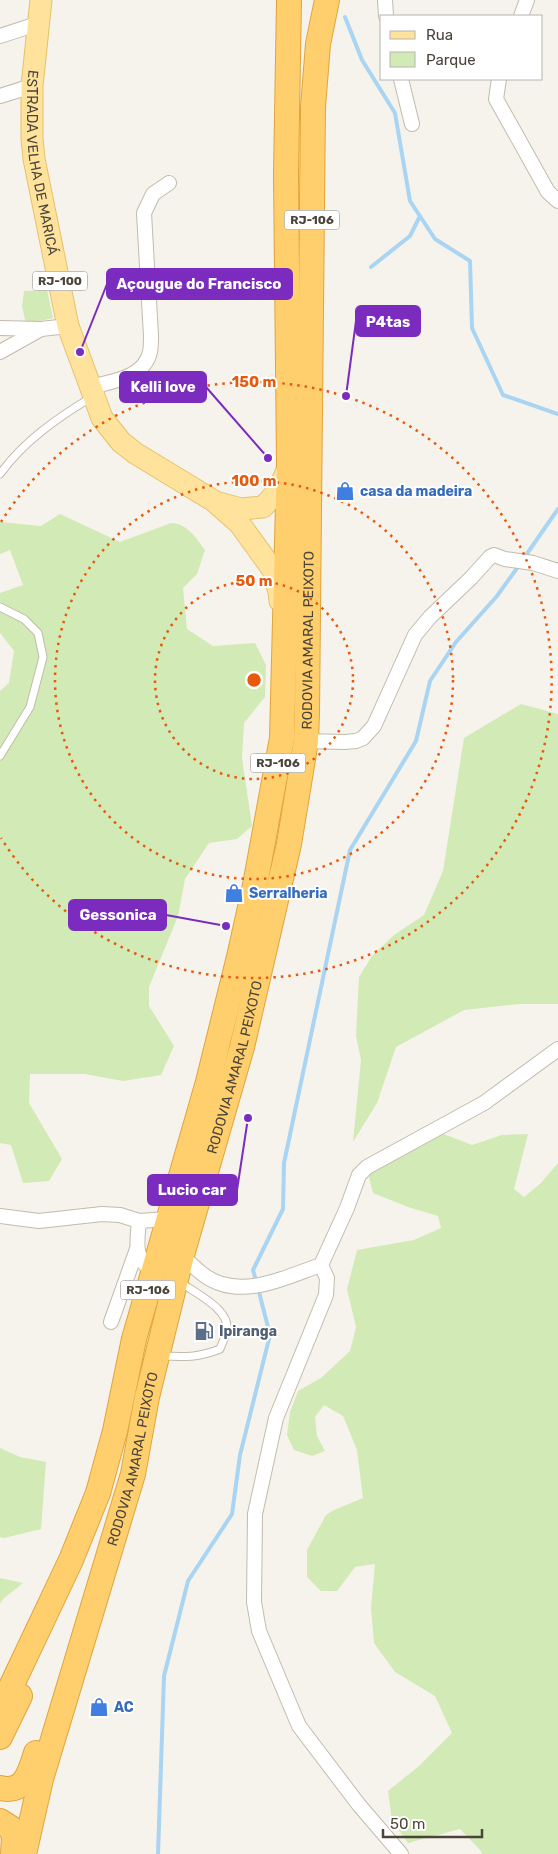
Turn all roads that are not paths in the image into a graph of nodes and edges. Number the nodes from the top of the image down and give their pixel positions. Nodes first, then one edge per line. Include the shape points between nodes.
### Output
1 (41, 0) edge
2 (289, 0) edge
3 (327, 0) edge
4 (385, 0) edge
5 (527, 0) edge
6 (386, 15) edge
7 (521, 15) edge
8 (40, 23) junction
9 (0, 36) edge
10 (401, 80) edge
11 (499, 80) edge
12 (32, 86) junction
13 (0, 96) edge
14 (412, 124) dead end
15 (169, 183) dead end
16 (558, 201) edge
17 (68, 326) junction
18 (0, 328) edge
19 (41, 329) junction
20 (0, 352) edge
21 (93, 392) junction
22 (289, 464) junction
23 (0, 474) edge
24 (214, 501) junction
25 (558, 571) edge
26 (0, 607) edge
27 (285, 668) junction
28 (306, 741) junction
29 (0, 756) edge
30 (558, 1049) edge
31 (0, 1216) edge
32 (168, 1219) junction
33 (139, 1222) junction
34 (137, 1250) junction
35 (182, 1255) junction
36 (321, 1265) junction
37 (153, 1272) junction
38 (176, 1279) junction
39 (111, 1322) dead end
40 (157, 1356) junction
41 (72, 1560) junction
42 (103, 1573) junction
43 (0, 1710) edge
44 (0, 1737) edge
45 (0, 1788) edge
46 (0, 1821) edge
47 (13, 1854) edge
48 (24, 1854) edge
49 (401, 1854) edge

1 - 8 main road, ESTRADA VELHA DE MARICÁ / RJ-100
2 - 22 highway, RJ-106 via 286,174
3 - 28 highway, RODOVIA AMARAL PEIXOTO / RJ-106 via 318,44 313,108
4 - 6 street
5 - 7 street
8 - 9 street
8 - 12 main road, ESTRADA VELHA DE MARICÁ / RJ-100
10 - 14 street
11 - 16 street via 496,99 548,192
12 - 13 street
12 - 17 main road, ESTRADA VELHA DE MARICÁ / RJ-100 via 34,159
15 - 21 street via 153,194 144,213 150,353 142,369
17 - 19 street
17 - 21 main road, ESTRADA VELHA DE MARICÁ / RJ-100
18 - 19 street
19 - 20 street
21 - 23 lane via 27,442
21 - 24 main road, ESTRADA VELHA DE MARICÁ / RJ-100 via 102,418 121,442
22 - 24 main road, ESTRADA VELHA DE MARICÁ / RJ-100 via 278,490 264,507 240,509
22 - 27 highway, RODOVIA AMARAL PEIXOTO / RJ-106
24 - 27 main road, ESTRADA VELHA DE MARICÁ / RJ-100 via 239,523 273,570 280,592
25 - 28 street via 533,563 490,557 416,635 374,726 363,738 345,742
26 - 29 lane via 24,619 38,633 43,657 30,707
27 - 32 highway, RODOVIA AMARAL PEIXOTO / RJ-106 via 282,738 253,894 208,1082
28 - 35 highway, RODOVIA AMARAL PEIXOTO / RJ-106 via 289,844 267,946 234,1077
30 - 36 street via 484,1103 367,1167 359,1175
31 - 33 street via 39,1221 102,1214 120,1215
32 - 33 street
32 - 37 highway, RODOVIA AMARAL PEIXOTO / RJ-106
33 - 34 street
34 - 37 street via 142,1263
34 - 39 street
35 - 36 street via 200,1272 221,1284 245,1287 268,1283
35 - 38 highway, RODOVIA AMARAL PEIXOTO / RJ-106
36 - 49 street via 327,1278 326,1295 276,1418 255,1514 254,1602 259,1630 299,1726
37 - 41 highway, RODOVIA AMARAL PEIXOTO / RJ-106 via 98,1493
38 - 40 highway, RODOVIA AMARAL PEIXOTO / RJ-106
38 - 40 lane via 219,1308 227,1330 220,1349 189,1358
40 - 42 highway, RODOVIA AMARAL PEIXOTO / RJ-106 via 133,1474
41 - 43 highway, RODOVIA AMARAL PEIXOTO / RJ-106
41 - 44 highway via 65,1603
42 - 45 highway via 88,1595 29,1775 21,1785 11,1790
42 - 48 highway, RODOVIA AMARAL PEIXOTO / RJ-106 via 40,1779
46 - 47 highway via 11,1828

